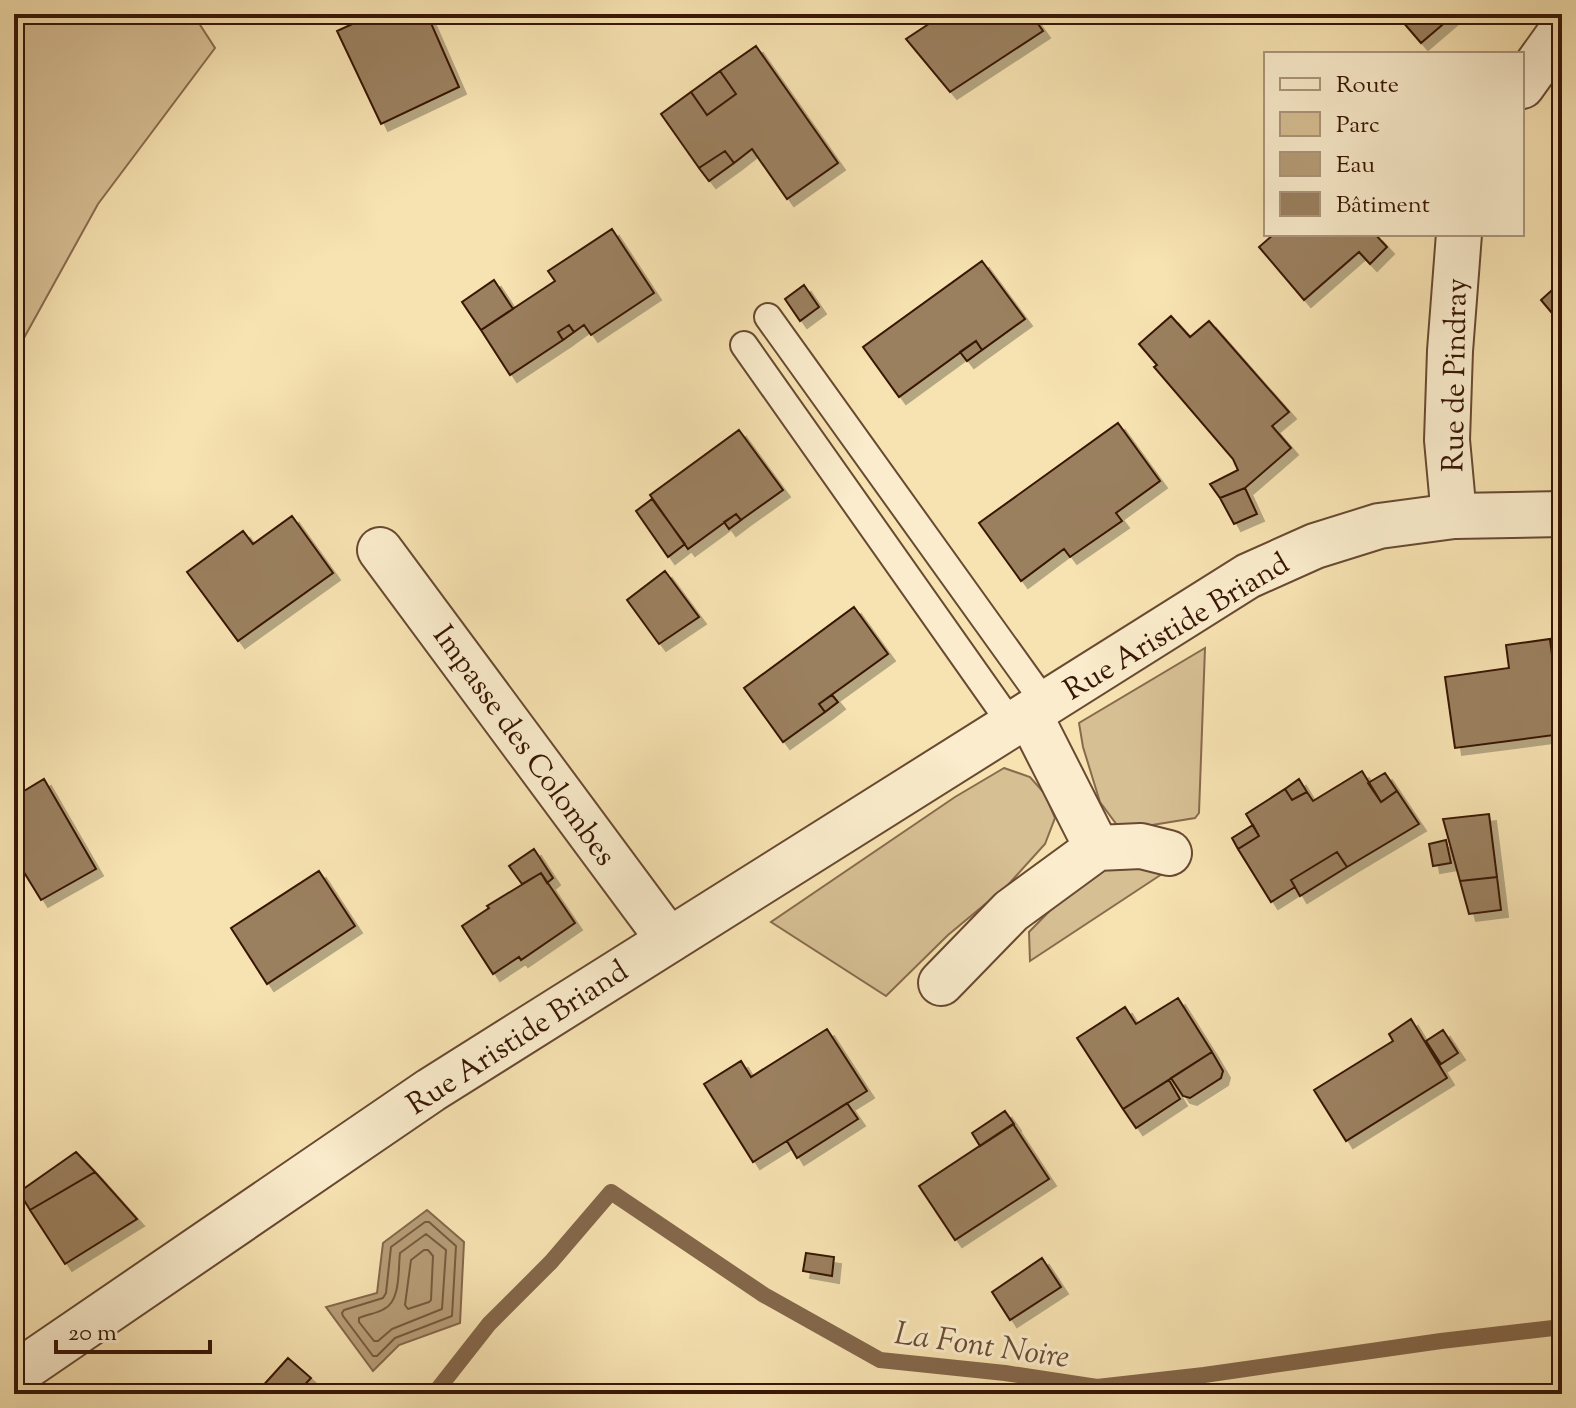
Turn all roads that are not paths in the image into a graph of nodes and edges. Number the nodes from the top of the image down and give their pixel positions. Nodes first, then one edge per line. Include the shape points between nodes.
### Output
1 (1562, 30) edge
2 (1524, 83) edge
3 (1459, 236) edge
4 (768, 317) dead end
5 (744, 345) dead end
6 (1562, 514) edge
7 (1454, 516) junction
8 (380, 550) dead end
9 (1028, 714) junction
10 (1097, 848) junction
11 (1169, 853) dead end
12 (669, 940) junction
13 (941, 983) dead end
14 (14, 1375) edge

1 - 2 street
3 - 7 street, Rue de Pindray via 1447,440
4 - 9 lane
5 - 9 lane
6 - 7 street, Rue Aristide Briand
7 - 9 street, Rue Aristide Briand via 1379,526 1315,546 1248,576
8 - 12 street, Impasse des Colombes
9 - 10 street, Rue Aristide Briand
9 - 12 street, Rue Aristide Briand
10 - 11 street via 1141,846
10 - 13 street via 1011,911
12 - 14 street, Rue Aristide Briand via 431,1090

